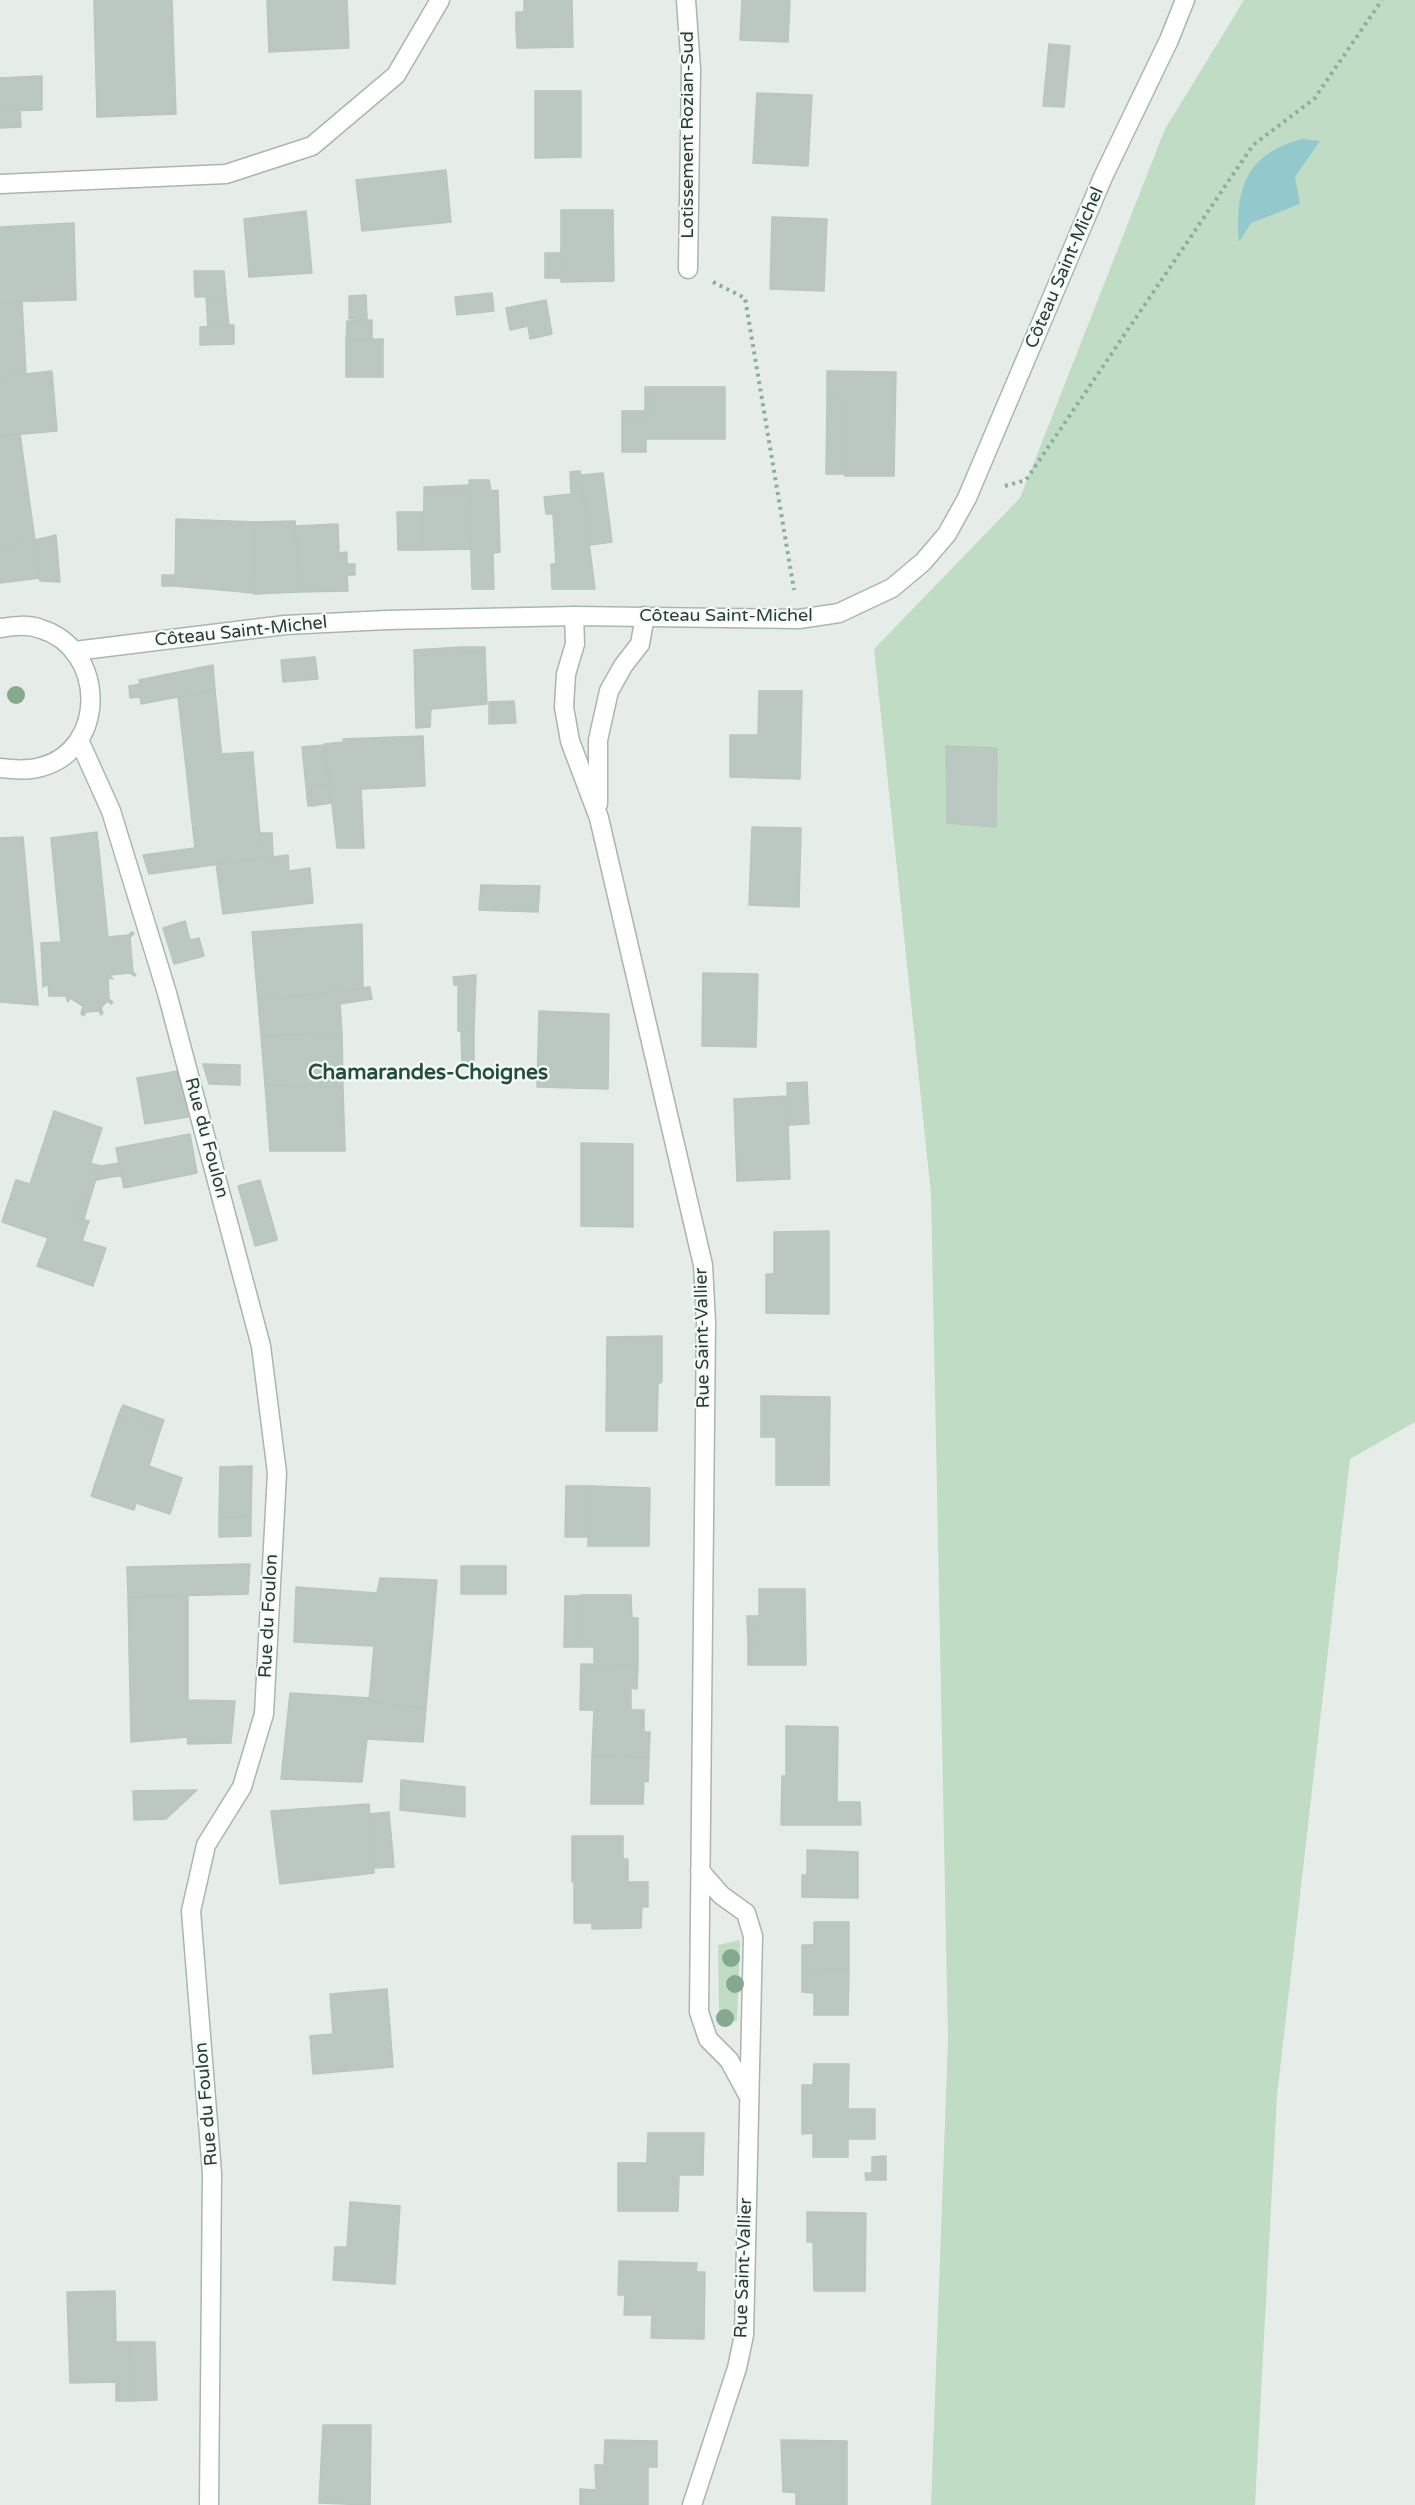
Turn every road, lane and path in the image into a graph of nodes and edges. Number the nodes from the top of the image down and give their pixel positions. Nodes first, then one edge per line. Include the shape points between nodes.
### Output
1 (440, 0) edge
2 (686, 0) edge
3 (1185, 0) edge
4 (1382, 0) edge
5 (0, 184) edge
6 (688, 269) joint
7 (967, 498) junction
8 (794, 587) dead end
9 (573, 616) junction
10 (645, 616) junction
11 (0, 628) edge
12 (75, 651) junction
13 (79, 740) junction
14 (0, 768) edge
15 (599, 818) junction
16 (700, 1870) junction
17 (748, 2096) junction
18 (208, 2505) edge
19 (692, 2505) edge

1 - 5 street via 396,75 312,146 226,174
2 - 6 street, Lotissement Rozian-Sud via 691,69
3 - 7 street, Côteau Saint-Michel via 1103,177
4 - 7 path via 1314,99 1253,145 1026,480
6 - 8 path via 745,298
7 - 10 street, Côteau Saint-Michel via 947,534 923,562 892,588 839,613 799,619
9 - 10 street, Côteau Saint-Michel
9 - 12 street, Côteau Saint-Michel via 285,625
9 - 15 street, Rue Saint-Vallier via 575,644 566,674 564,707 570,741
10 - 15 street, Rue Saint-Vallier via 640,644 609,691 598,740
11 - 12 street via 41,628
12 - 13 street via 87,672 92,695 89,718
13 - 14 street via 63,756 43,767
13 - 18 street, Rue du Foulon via 111,811 167,993 261,1346 277,1473 264,1714 242,1787 206,1845 191,1911 212,2173
15 - 16 street, Rue Saint-Vallier via 703,1265 706,1322
16 - 17 street, Rue Saint-Vallier via 699,2012 708,2039 729,2060
16 - 17 street, Rue Saint-Vallier via 722,1895 746,1913 753,1936
17 - 19 street, Rue Saint-Vallier via 744,2335

